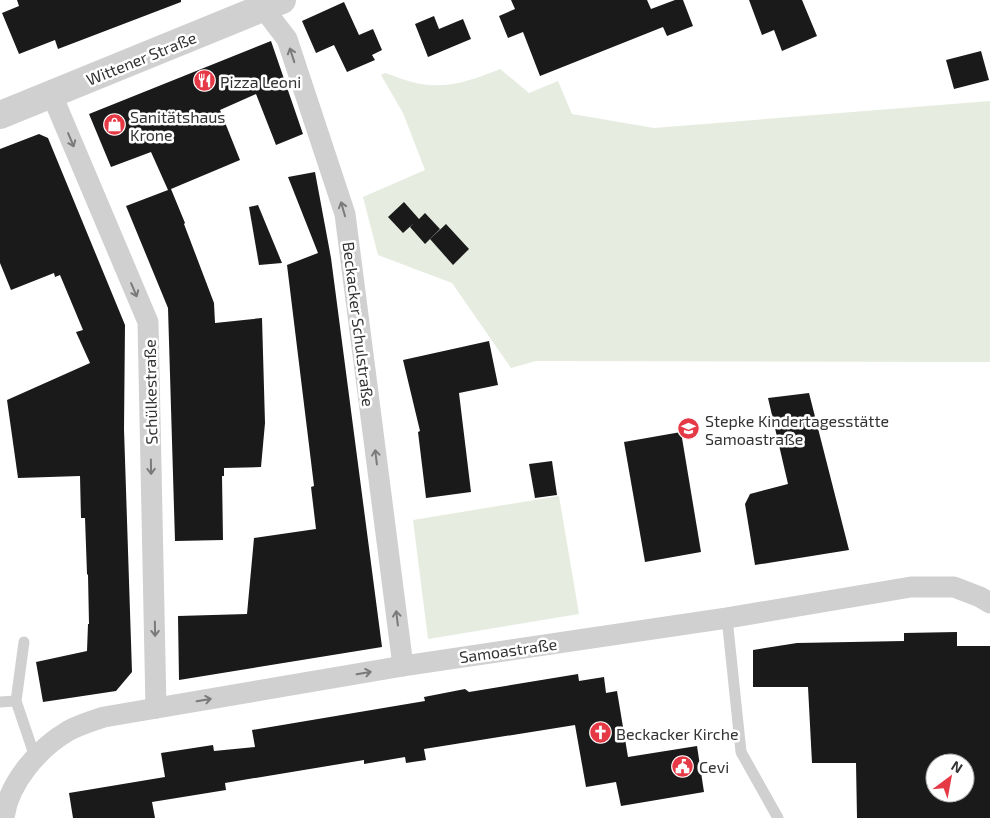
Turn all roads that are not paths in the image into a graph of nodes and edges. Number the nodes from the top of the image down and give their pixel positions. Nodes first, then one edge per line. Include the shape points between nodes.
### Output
1 (267, 3) edge
2 (52, 95) junction
3 (0, 115) edge
4 (990, 603) edge
5 (727, 618) junction
6 (24, 642) dead end
7 (404, 666) junction
8 (16, 701) junction
9 (0, 702) edge
10 (156, 708) junction
11 (35, 757) junction
12 (4, 818) edge
13 (778, 818) edge

1 - 2 street, Wittener Straße
7 -> 1 street, Beckacker Schulstraße via 345,214 287,39
2 - 3 street, Wittener Straße
2 -> 10 street, Schülkestraße via 148,322
4 - 5 street, Samoastraße via 954,587 910,587
5 - 7 street, Samoastraße
5 - 13 lane via 741,752
6 - 8 lane
10 -> 7 street, Samoastraße
8 - 9 lane
8 - 11 lane
10 - 11 street, Samoastraße via 104,717 70,730
11 - 12 street, Samoastraße via 5,806

